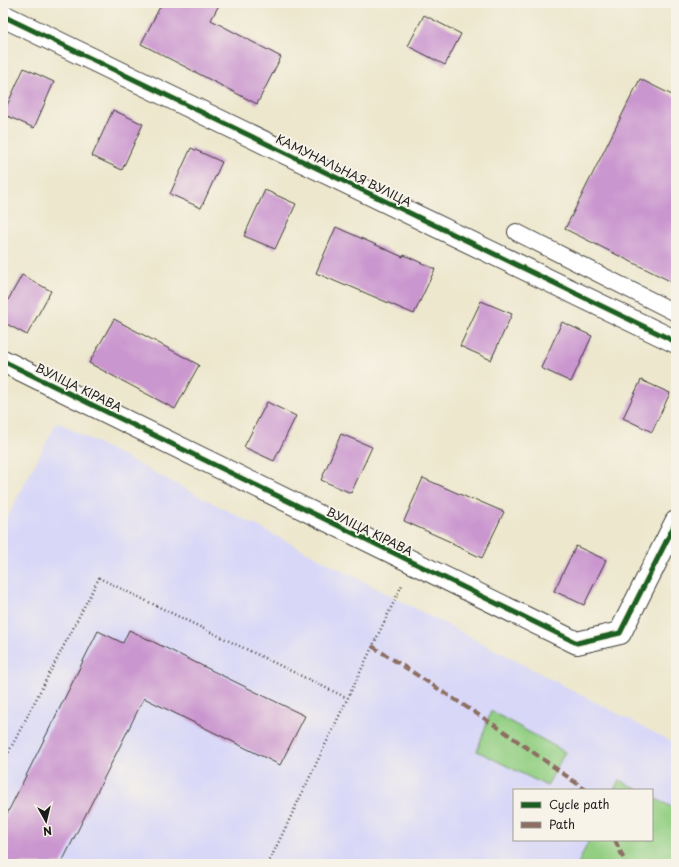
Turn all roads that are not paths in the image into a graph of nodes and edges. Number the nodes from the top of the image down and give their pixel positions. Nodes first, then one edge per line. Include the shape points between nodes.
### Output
1 (3, 16) edge
2 (516, 232) dead end
3 (676, 314) edge
4 (676, 342) edge
5 (4, 364) edge
6 (676, 522) edge

1 - 4 street, КАМУНАЛЬНАЯ ВУЛІЦА
2 - 3 lane
5 - 6 street, ВУЛІЦА КІРАВА via 577,643 620,633

